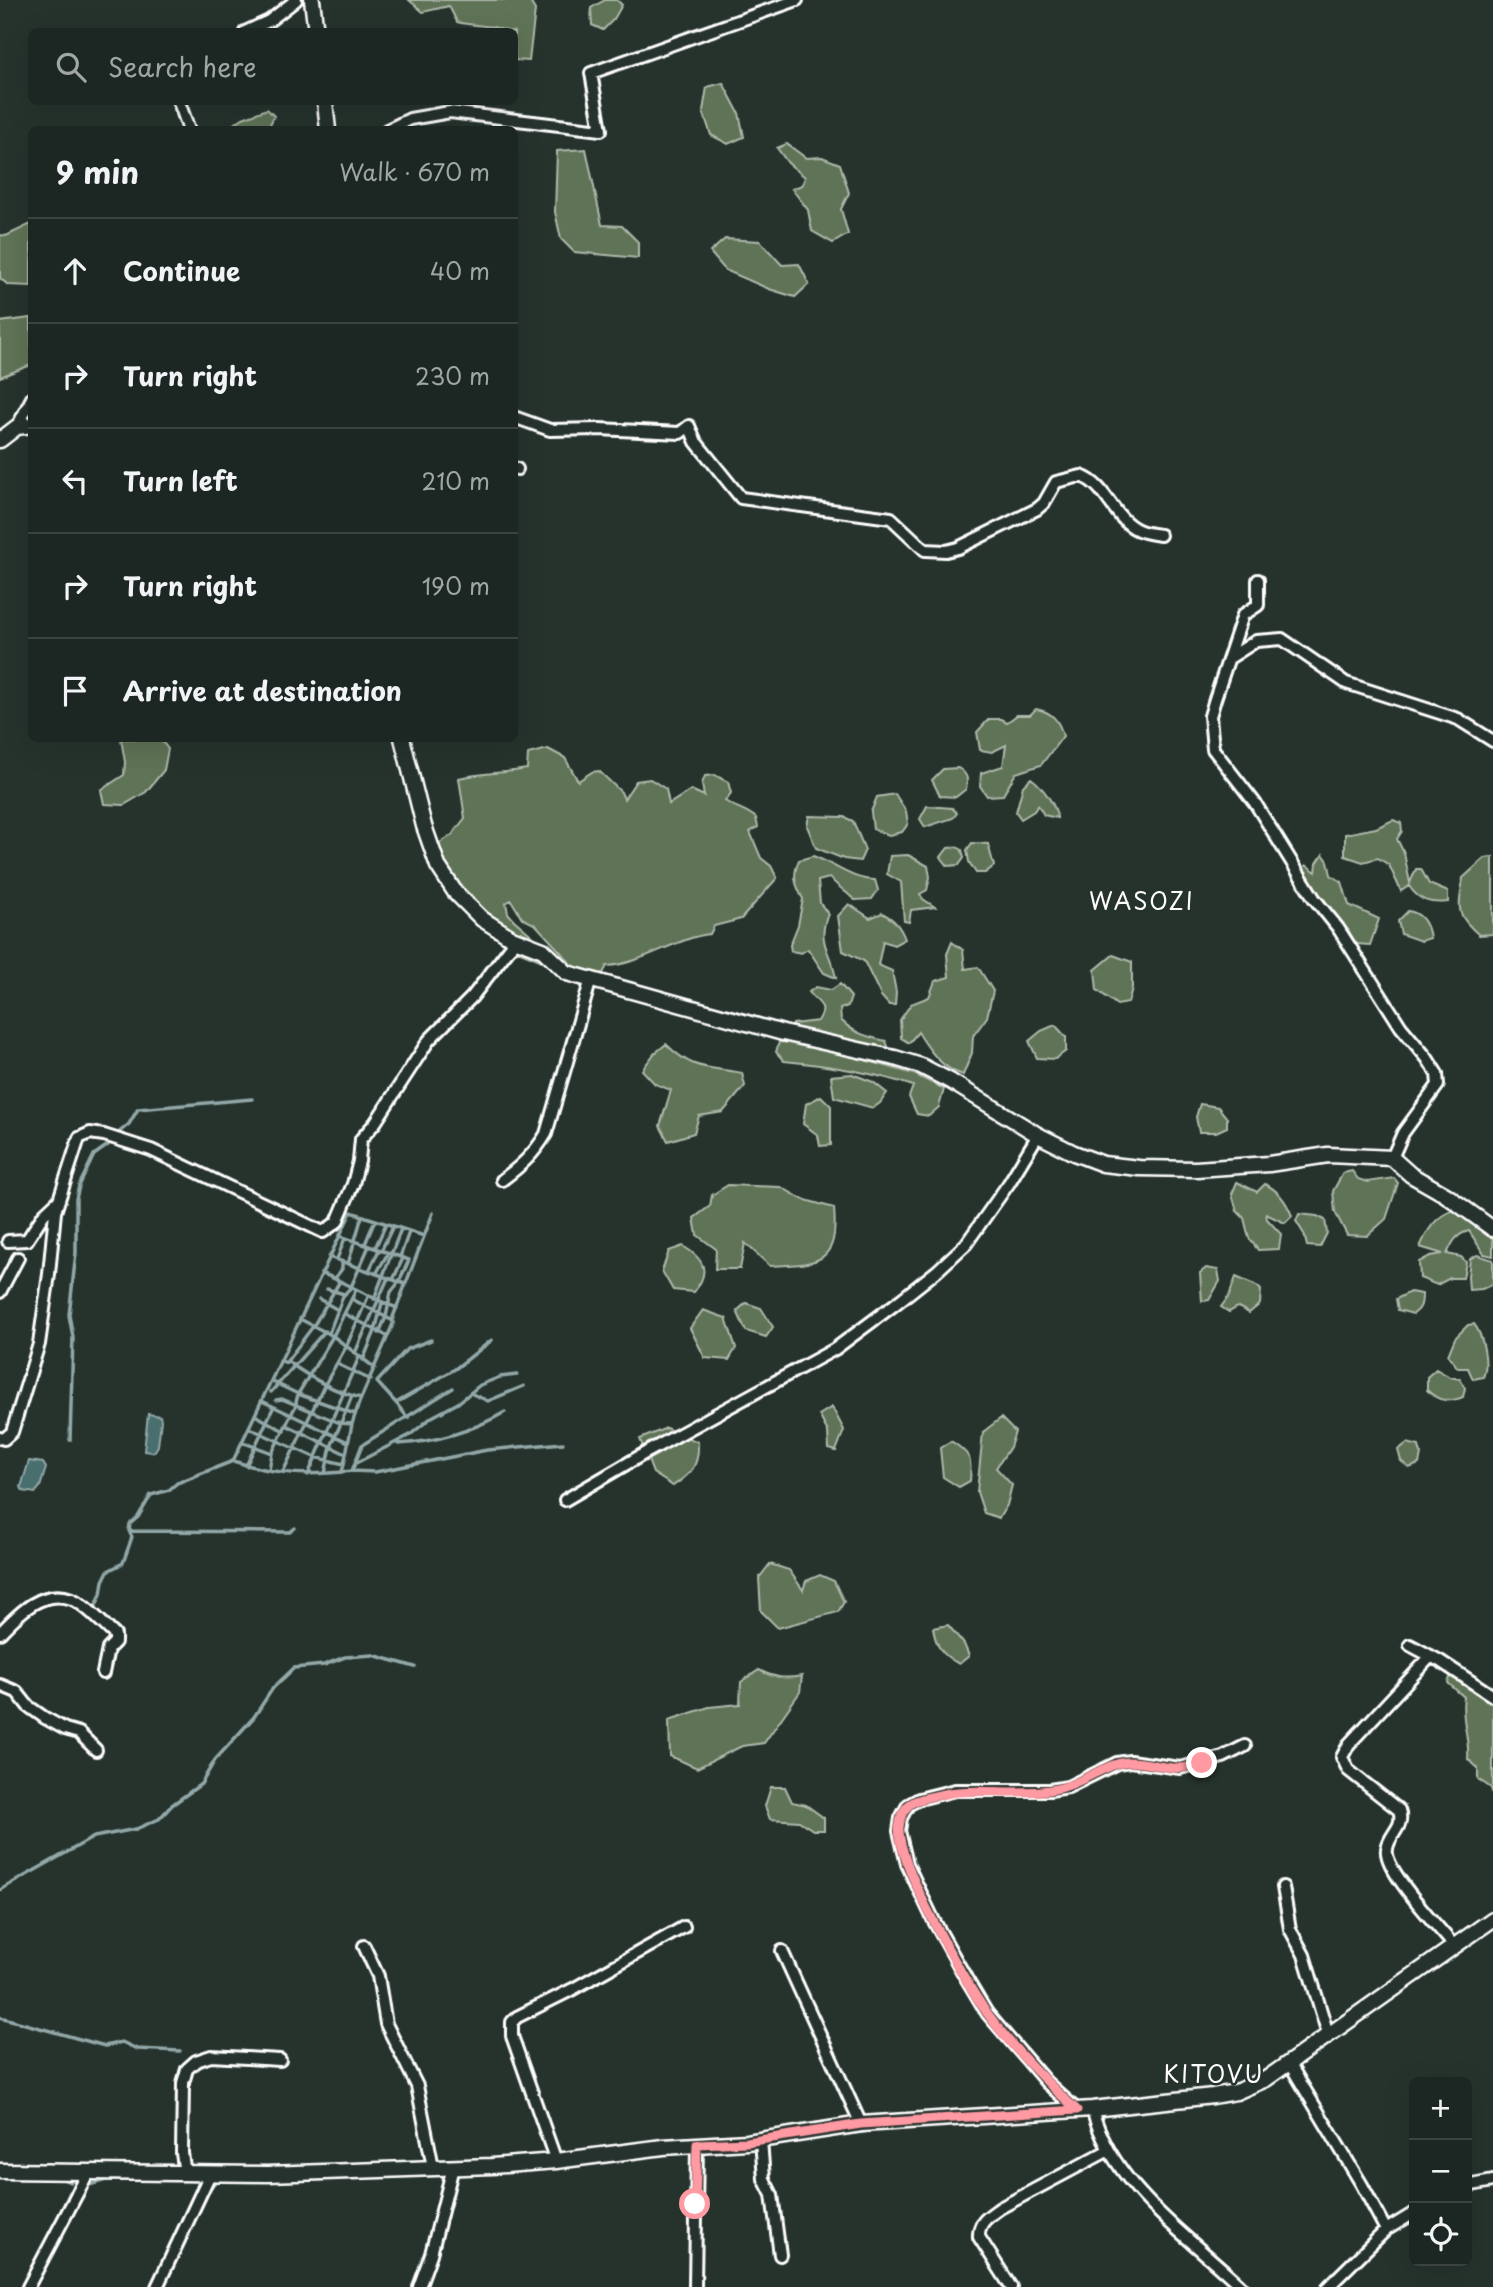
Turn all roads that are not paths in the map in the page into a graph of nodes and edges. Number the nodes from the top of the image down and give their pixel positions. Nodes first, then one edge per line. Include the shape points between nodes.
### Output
1 (296, 0) edge
2 (312, 0) edge
3 (797, 0) edge
4 (254, 28) edge
5 (316, 28) edge
6 (180, 105) edge
7 (325, 105) edge
8 (188, 126) edge
9 (328, 126) edge
10 (395, 126) edge
11 (518, 419) edge
12 (24, 426) edge
13 (0, 440) edge
14 (1160, 535) dead end
15 (1258, 580) dead end
16 (1229, 659) junction
17 (1493, 741) edge
18 (402, 742) edge
19 (516, 940) junction
20 (591, 979) junction
21 (1038, 1135) junction
22 (1392, 1158) junction
23 (502, 1180) dead end
24 (59, 1200) junction
25 (1493, 1229) edge
26 (8, 1241) dead end
27 (18, 1258) dead end
28 (0, 1293) edge
29 (0, 1438) edge
30 (565, 1500) dead end
31 (0, 1633) edge
32 (1410, 1645) dead end
33 (1431, 1656) junction
34 (103, 1673) dead end
35 (0, 1685) edge
36 (1493, 1696) edge
37 (1245, 1746) dead end
38 (96, 1750) dead end
39 (1283, 1887) dead end
40 (1493, 1919) edge
41 (684, 1927) dead end
42 (364, 1945) dead end
43 (1454, 1946) junction
44 (782, 1951) dead end
45 (1328, 2034) junction
46 (280, 2060) dead end
47 (1289, 2063) junction
48 (1084, 2110) junction
49 (861, 2124) junction
50 (761, 2140) junction
51 (697, 2144) junction
52 (1107, 2151) junction
53 (556, 2161) junction
54 (433, 2167) junction
55 (453, 2167) junction
56 (0, 2171) edge
57 (88, 2173) junction
58 (185, 2174) junction
59 (210, 2174) junction
60 (1493, 2181) edge
61 (1472, 2185) edge
62 (1409, 2216) edge
63 (1386, 2230) junction
64 (780, 2255) dead end
65 (29, 2287) edge
66 (157, 2287) edge
67 (419, 2287) edge
68 (695, 2287) edge
69 (1011, 2287) edge
70 (1242, 2287) edge
71 (1328, 2287) edge

1 - 4 street
2 - 5 street
3 - 10 street via 592,73 601,130 450,112
6 - 8 street
7 - 9 street
11 - 14 street via 550,430 680,433 689,426 696,442 741,498 891,518 925,550 958,548 1037,509 1056,482 1081,476 1096,484 1133,527
12 - 13 street
15 - 16 street via 1258,605 1243,615
16 - 17 street via 1256,641 1282,639 1346,683 1458,719
16 - 22 street via 1210,716 1213,749 1255,803 1314,898 1437,1074 1438,1085 1403,1133
18 - 19 street via 438,866 455,892 482,919
19 - 20 street via 543,950 567,973
19 - 24 street via 472,997 429,1040 361,1139 353,1184 337,1222 323,1232 151,1150 90,1133 79,1138
20 - 21 street via 921,1066
20 - 23 street via 546,1135 523,1165
21 - 22 street via 1103,1164 1139,1168 1269,1164 1328,1155
21 - 30 street via 966,1244 894,1305 835,1349
22 - 25 street
24 - 26 street via 27,1240
24 - 29 street via 39,1344 12,1432
27 - 28 street
31 - 34 street via 42,1598 74,1599 115,1635
32 - 33 street
33 - 36 street
33 - 43 street via 1342,1757 1348,1770 1399,1810 1400,1827 1387,1848 1387,1861
35 - 38 street via 17,1692 45,1718 79,1733
37 - 48 street via 1180,1768 1116,1763 1068,1787 1050,1790 956,1790 919,1799 908,1805 901,1818 899,1830 907,1864 966,1978 996,2024 1046,2082
39 - 45 street via 1290,1929 1304,1955
40 - 43 street
41 - 53 street via 512,2022 512,2036
42 - 54 street via 377,1976 386,2024 417,2086
43 - 45 street
44 - 49 street
45 - 47 street
46 - 58 street via 211,2056 187,2069 183,2083
47 - 48 street via 1236,2092
47 - 63 street
48 - 49 street
48 - 52 street
49 - 50 street
50 - 51 street
50 - 64 street
51 - 53 street
51 - 68 street
52 - 69 street via 1000,2208 981,2224 979,2237
52 - 70 street via 1166,2219
53 - 55 street
54 - 55 street
54 - 59 street
55 - 67 street
56 - 57 street
57 - 58 street
57 - 65 street
58 - 59 street
59 - 66 street
60 - 61 street
62 - 63 street
63 - 71 street

